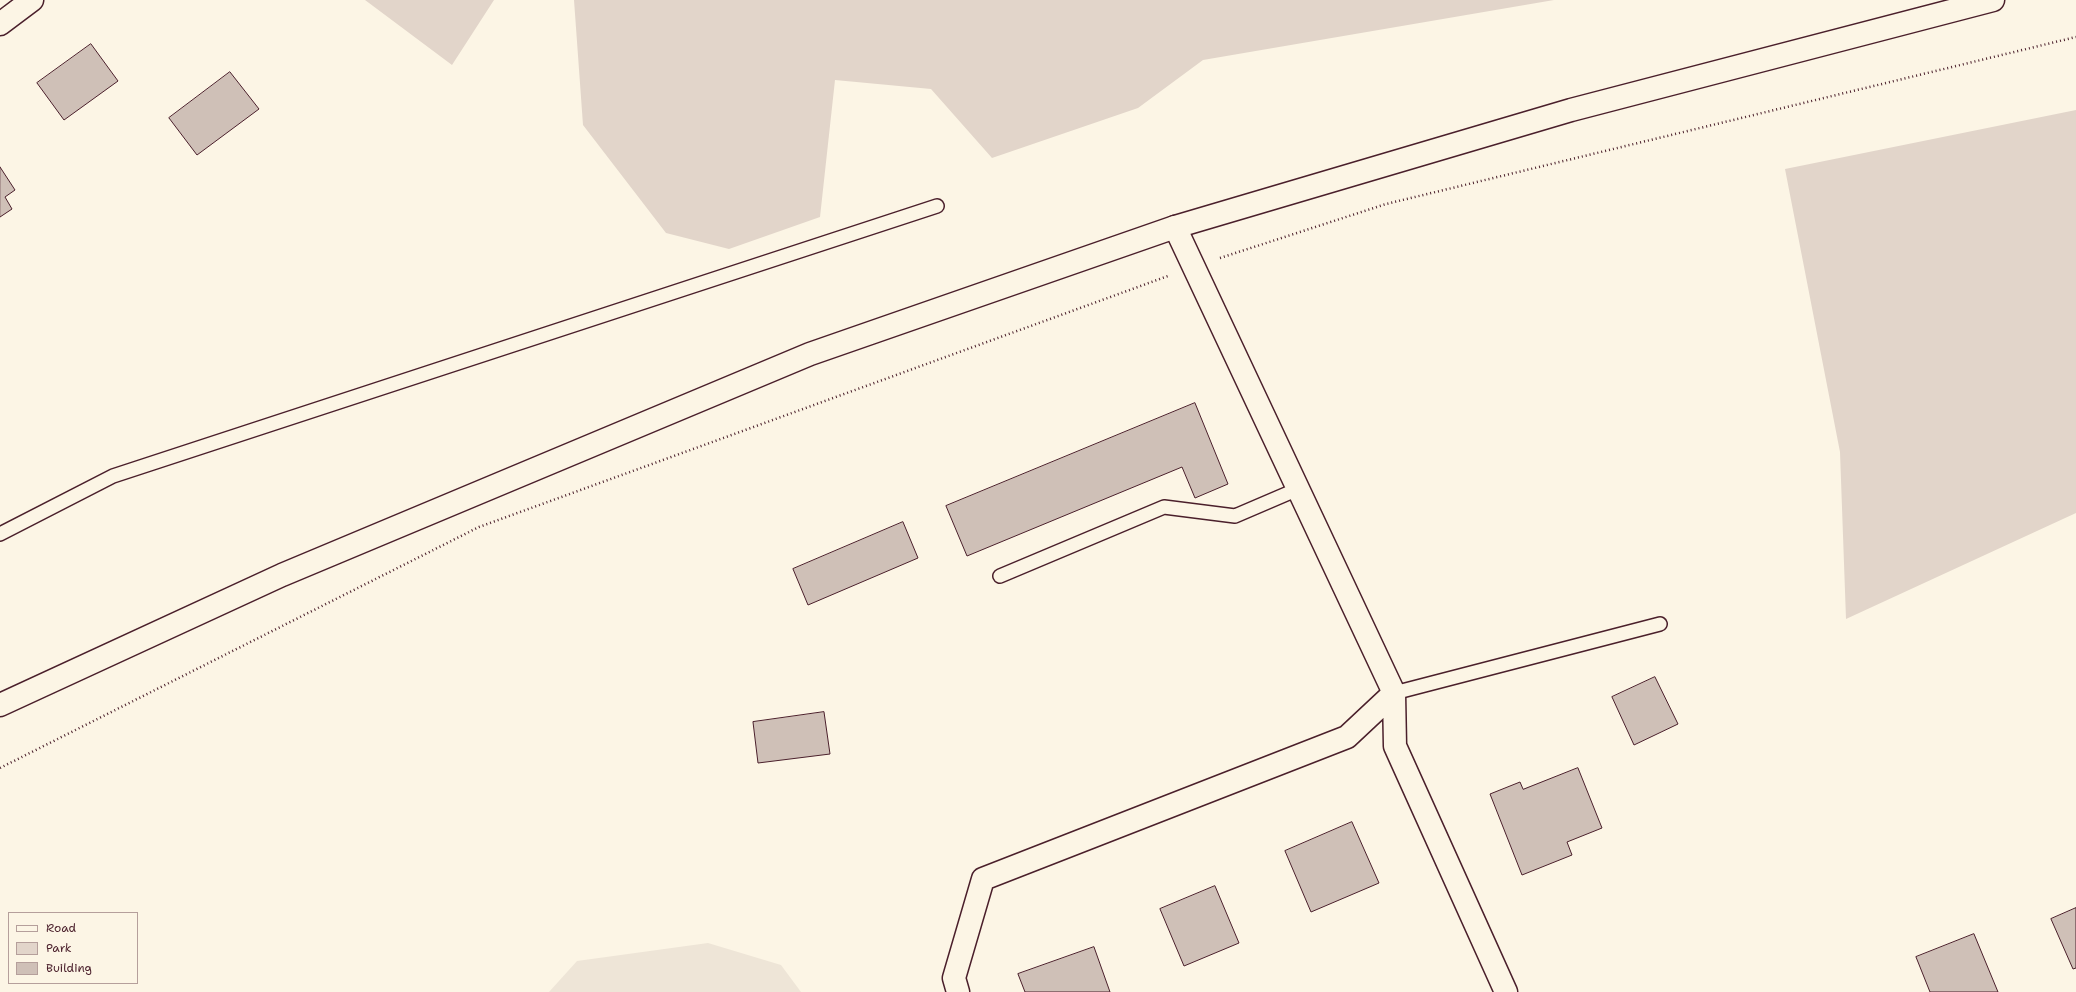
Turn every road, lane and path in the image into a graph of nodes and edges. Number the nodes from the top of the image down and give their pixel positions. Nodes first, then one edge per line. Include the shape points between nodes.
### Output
1 (32, 0) edge
2 (1993, 0) edge
3 (0, 24) edge
4 (2076, 37) edge
5 (937, 206) dead end
6 (1175, 227) junction
7 (1193, 267) junction
8 (1298, 489) junction
9 (0, 534) edge
10 (1000, 576) dead end
11 (1660, 624) dead end
12 (1394, 693) junction
13 (0, 705) edge
14 (0, 768) edge
15 (958, 992) edge
16 (1506, 992) edge

1 - 3 main road
2 - 6 main road via 1571,110
4 - 7 path via 1386,204
5 - 9 lane via 113,476
6 - 7 main road
6 - 13 main road via 810,354 282,575
7 - 8 main road
7 - 14 path via 479,527
8 - 10 lane via 1235,516 1164,507
8 - 12 main road
11 - 12 lane
12 - 15 main road via 1347,737 983,879 954,978
12 - 16 main road via 1395,746

